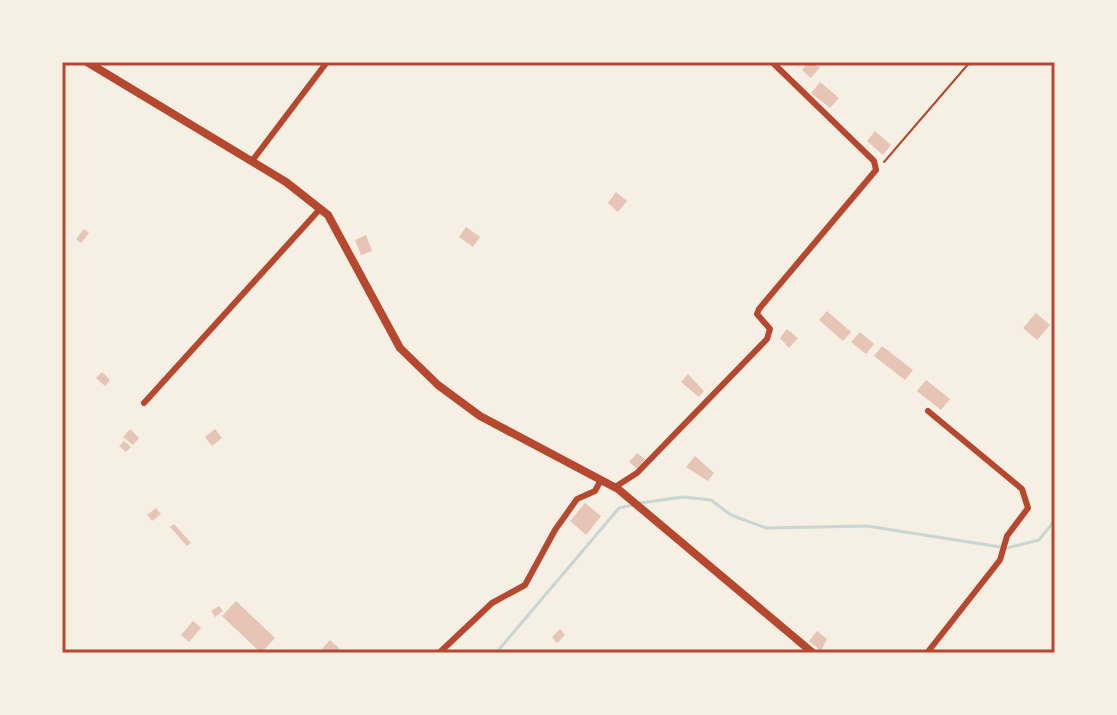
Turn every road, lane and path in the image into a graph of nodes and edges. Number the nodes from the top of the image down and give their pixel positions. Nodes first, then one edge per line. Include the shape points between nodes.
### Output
1 (87, 62) edge
2 (327, 62) edge
3 (772, 62) edge
4 (970, 62) edge
5 (252, 161) junction
6 (876, 167) junction
7 (320, 209) junction
8 (144, 403) dead end
9 (928, 411) dead end
10 (601, 480) junction
11 (616, 488) junction
12 (439, 653) edge
13 (813, 653) edge
14 (927, 653) edge

1 - 5 street
2 - 5 street
3 - 6 street
4 - 6 path
5 - 7 street
6 - 11 street via 759,309 757,314 770,329 767,339 637,473
7 - 8 street
7 - 10 street via 400,348 438,385 480,416
9 - 14 street via 1022,489 1028,508 1007,536 1000,560
10 - 11 street
10 - 12 street via 595,491 577,499 525,585 492,603
11 - 13 street

